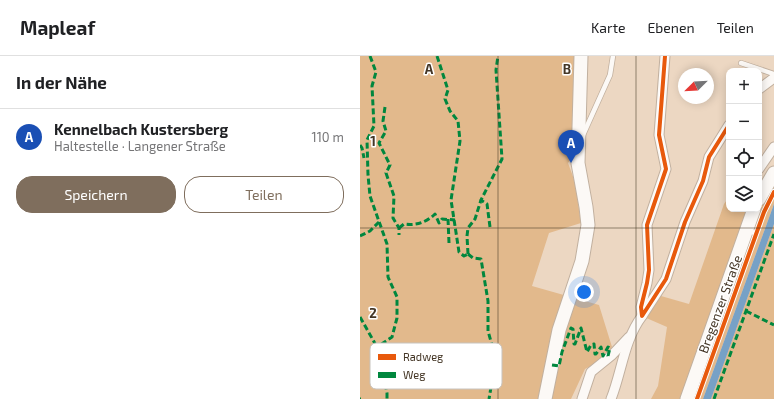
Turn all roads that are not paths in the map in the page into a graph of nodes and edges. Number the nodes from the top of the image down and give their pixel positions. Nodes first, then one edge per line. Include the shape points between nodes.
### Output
1 (582, 56) edge
2 (613, 56) edge
3 (665, 56) edge
4 (741, 63) dead end
5 (774, 74) edge
6 (774, 78) edge
7 (762, 87) edge
8 (726, 130) edge
9 (578, 137) junction
10 (774, 147) edge
11 (762, 165) edge
12 (774, 173) edge
13 (762, 194) edge
14 (746, 212) edge
15 (754, 212) edge
16 (752, 232) junction
17 (642, 316) junction
18 (630, 336) junction
19 (545, 399) edge
20 (582, 399) edge
21 (612, 399) edge
22 (687, 399) edge

1 - 9 main road
2 - 9 lane via 610,75 586,129 582,136
3 - 17 street via 659,135 666,170 647,225 648,270 641,306
4 - 5 lane
6 - 7 street
8 - 17 street via 709,157 703,181 685,222 666,279
9 - 19 main road via 578,163 588,225 586,243 559,330
10 - 11 street
12 - 13 main road
14 - 16 street via 744,226
15 - 16 main road, Bregenzer Straße
16 - 22 main road, Bregenzer Straße
17 - 18 street
18 - 20 street via 591,372
18 - 21 street

